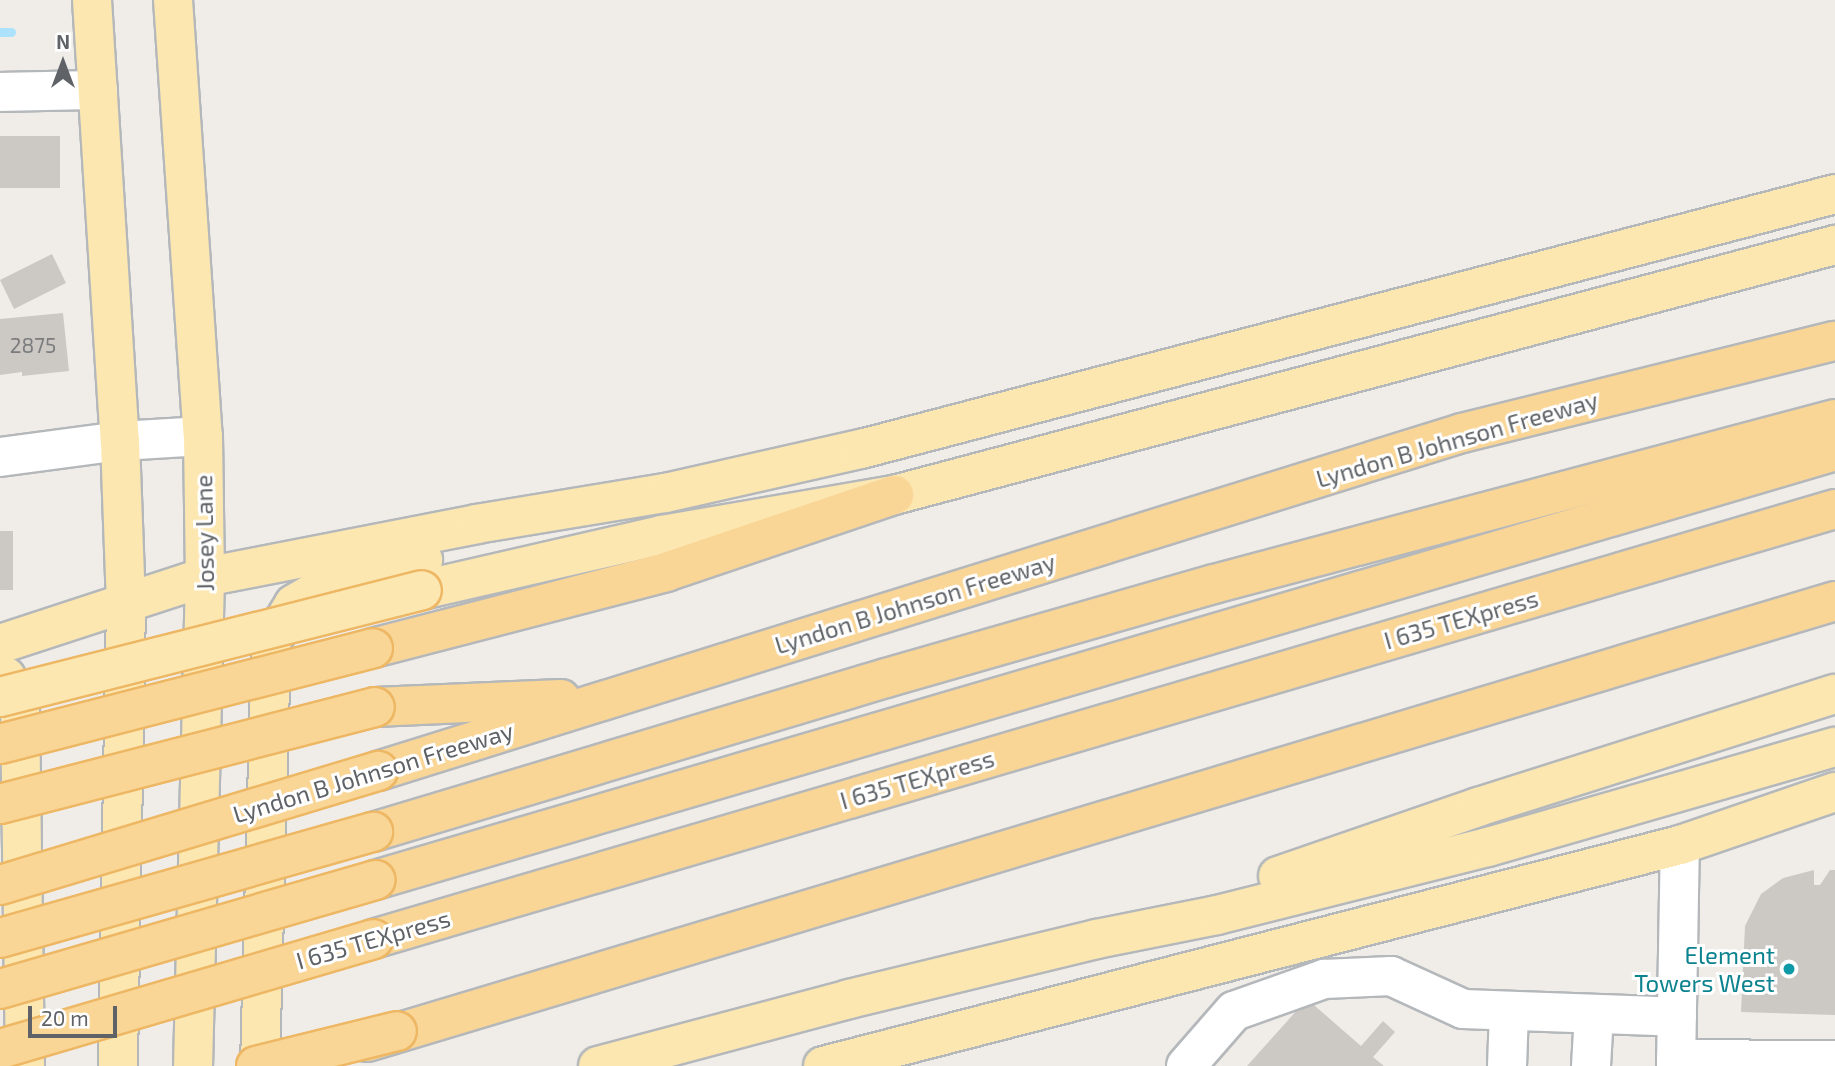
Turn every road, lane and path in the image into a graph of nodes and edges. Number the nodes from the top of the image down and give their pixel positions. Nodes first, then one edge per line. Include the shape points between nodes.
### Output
1 (92, 0) edge
2 (173, 0) edge
3 (98, 90) junction
4 (0, 92) edge
5 (1835, 194) edge
6 (1835, 245) edge
7 (1835, 341) edge
8 (1835, 419) edge
9 (202, 436) junction
10 (120, 441) junction
11 (1835, 451) edge
12 (0, 457) edge
13 (894, 495) junction
14 (1835, 509) edge
15 (477, 524) junction
16 (205, 577) junction
17 (1835, 601) edge
18 (126, 604) junction
19 (0, 644) edge
20 (0, 673) edge
21 (1835, 694) edge
22 (0, 697) edge
23 (612, 697) junction
24 (0, 744) edge
25 (1835, 747) edge
26 (1835, 792) edge
27 (0, 804) edge
28 (1680, 845) junction
29 (0, 886) edge
30 (0, 938) edge
31 (1097, 939) junction
32 (0, 989) edge
33 (1509, 1011) junction
34 (1594, 1014) junction
35 (1677, 1017) junction
36 (397, 1031) junction
37 (0, 1049) edge
38 (1835, 1060) edge
39 (1676, 1062) edge
40 (25, 1066) edge
41 (118, 1066) edge
42 (193, 1066) edge
43 (258, 1066) edge
44 (302, 1066) edge
45 (598, 1066) edge
46 (823, 1066) edge
47 (1186, 1066) edge
48 (1507, 1066) edge
49 (1591, 1066) edge

1 - 3 main road
2 - 9 main road, Josey Lane
3 - 4 street
3 - 10 main road
5 - 15 main road via 862,449 665,493
6 - 13 main road
7 - 23 highway, Lyndon B Johnson Freeway via 1462,433
8 - 30 highway, bridge via 1214,584
9 - 10 street
9 - 16 main road, Josey Lane
10 - 12 street
10 - 18 main road
11 - 32 highway, bridge
13 - 22 main road, bridge via 662,535 422,590
13 - 24 highway, bridge via 666,572
14 - 37 highway, I 635 TEXpress, bridge
15 - 16 main road
15 - 43 main road via 422,560 330,583 294,604 271,642
16 - 18 main road
16 - 42 main road, Josey Lane
17 - 36 highway
18 - 19 main road
18 - 41 main road
20 - 40 main road via 20,707
21 - 31 main road via 1478,807
23 - 27 highway, bridge via 375,707
23 - 29 highway, Lyndon B Johnson Freeway, bridge
25 - 31 main road via 1488,847 1217,915
26 - 28 main road
28 - 35 street
28 - 46 main road
31 - 45 main road
33 - 34 street
33 - 47 street via 1463,1009 1391,975 1324,979 1234,1011
33 - 48 street
34 - 35 street
34 - 49 street
35 - 39 street
36 - 43 highway, bridge
36 - 44 highway, bridge
38 - 39 street

